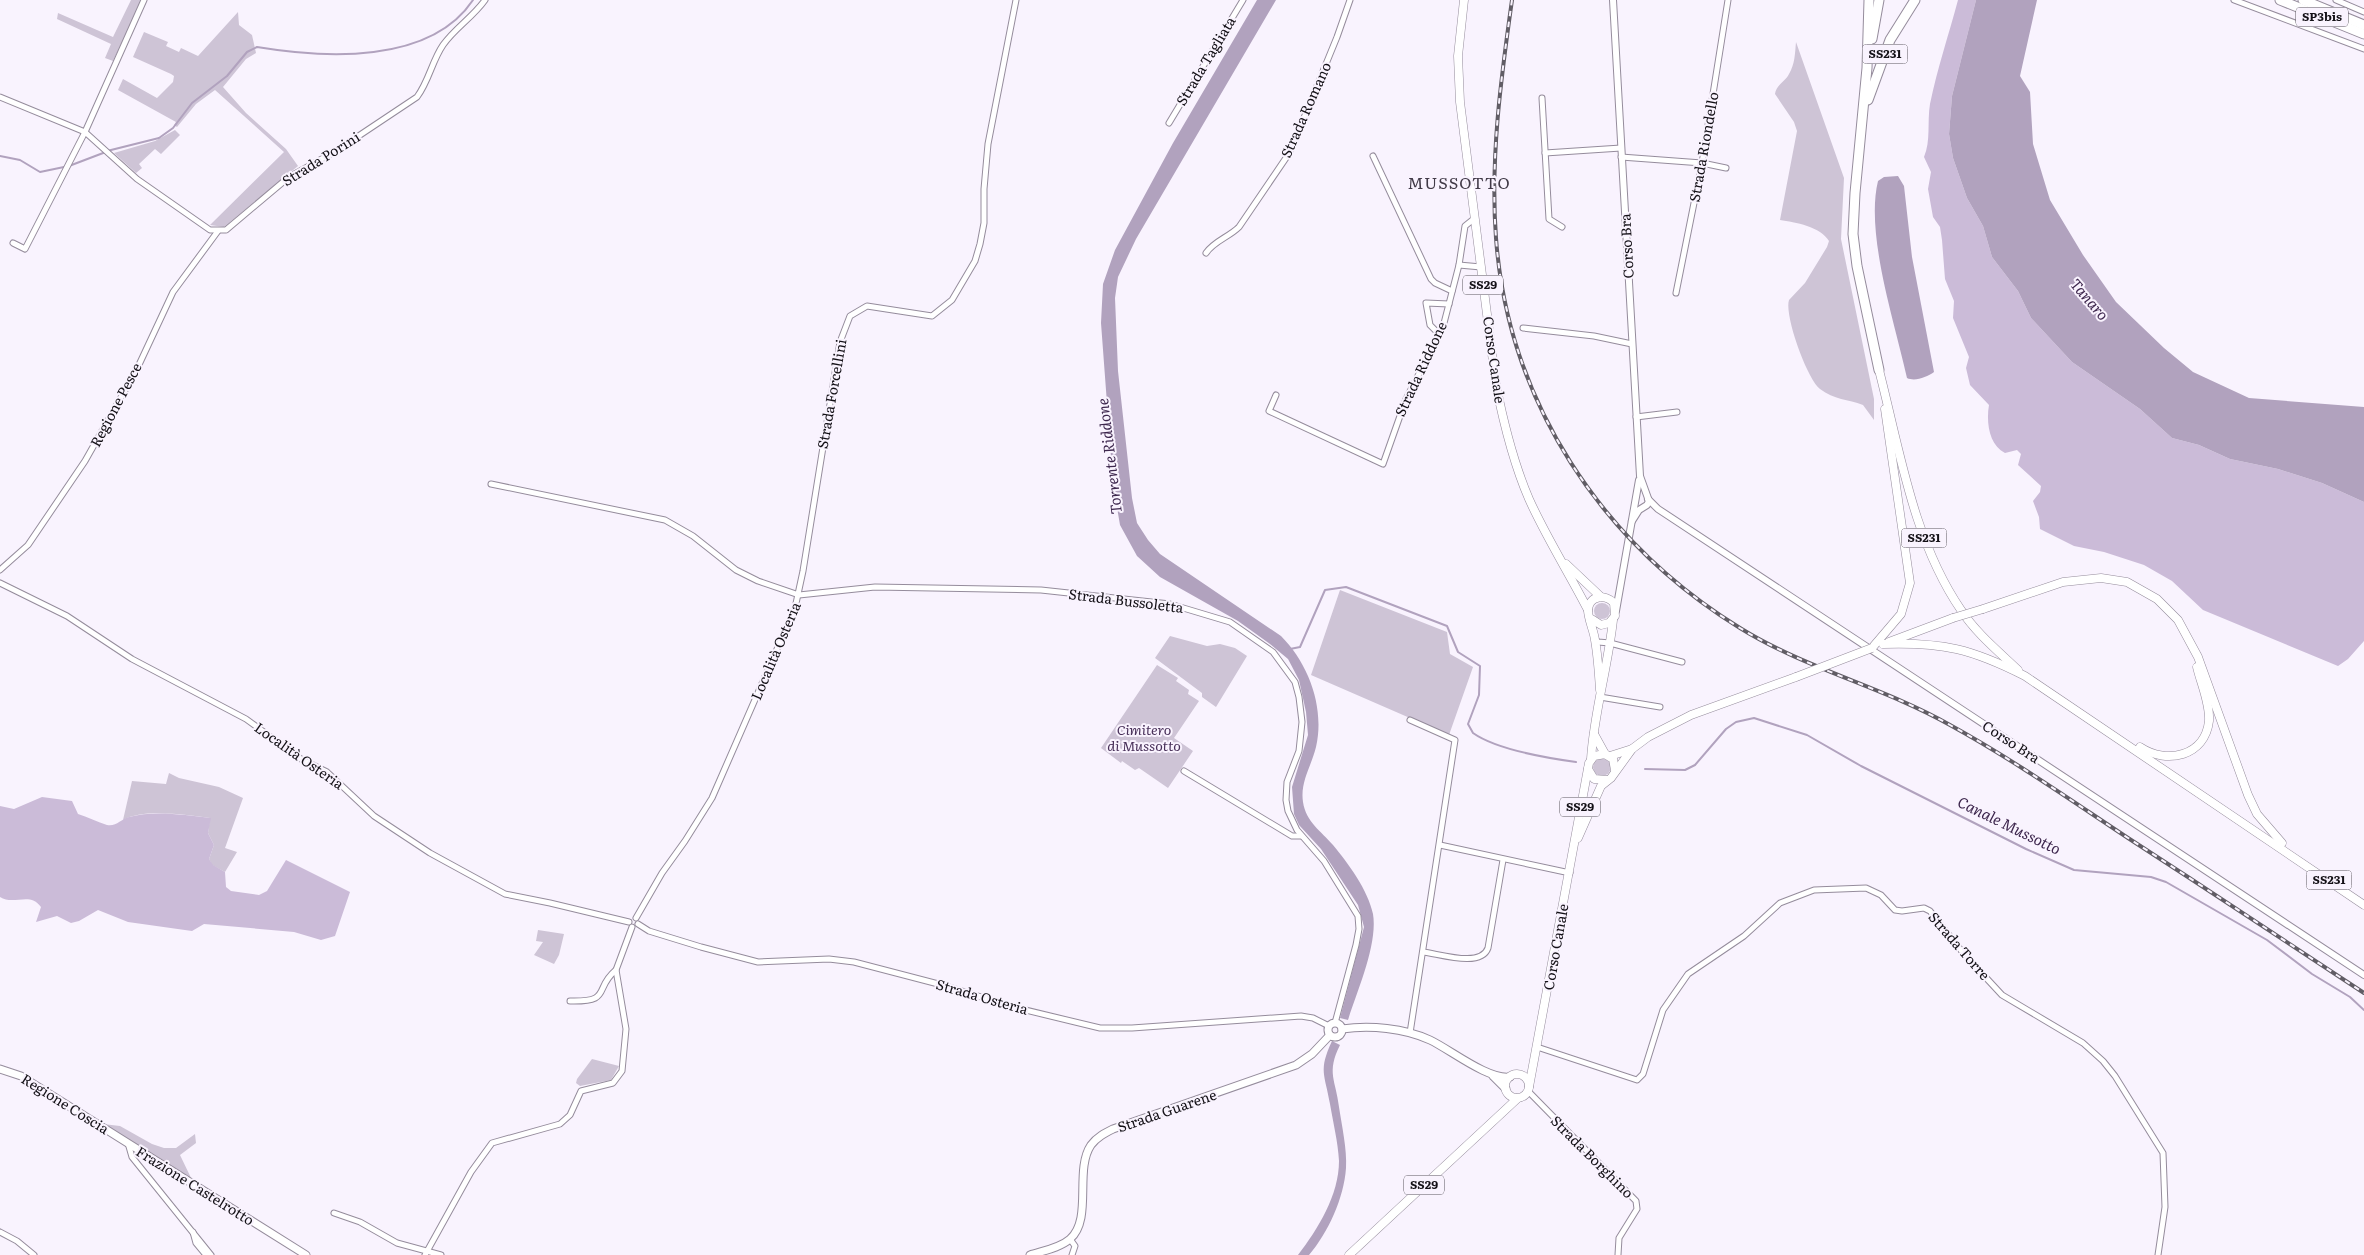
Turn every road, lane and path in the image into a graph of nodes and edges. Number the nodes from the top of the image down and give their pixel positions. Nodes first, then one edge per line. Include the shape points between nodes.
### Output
1 (144, 0) edge
2 (485, 0) edge
3 (1016, 0) edge
4 (1243, 0) edge
5 (1350, 0) edge
6 (1464, 0) edge
7 (1613, 0) edge
8 (1728, 0) edge
9 (1869, 0) edge
10 (1915, 0) edge
11 (2234, 0) edge
12 (2280, 0) edge
13 (2304, 0) edge
14 (2336, 0) edge
15 (1879, 1) edge
16 (2364, 12) edge
17 (2364, 24) edge
18 (2364, 34) edge
19 (2364, 49) edge
20 (1867, 68) junction
21 (0, 97) edge
22 (1542, 98) dead end
23 (1864, 112) junction
24 (1169, 123) dead end
25 (85, 132) junction
26 (1621, 148) junction
27 (1545, 153) junction
28 (1373, 156) dead end
29 (1621, 158) junction
30 (1702, 162) junction
31 (1726, 168) dead end
32 (1475, 218) junction
33 (1562, 227) dead end
34 (218, 231) junction
35 (13, 243) dead end
36 (1206, 253) dead end
37 (1459, 265) junction
38 (1481, 267) junction
39 (1452, 291) junction
40 (1676, 293) dead end
41 (1449, 304) junction
42 (1522, 328) dead end
43 (1439, 334) junction
44 (1632, 344) junction
45 (1879, 370) junction
46 (1276, 395) dead end
47 (1677, 412) dead end
48 (1636, 418) junction
49 (1640, 476) junction
50 (491, 484) dead end
51 (1647, 498) junction
52 (1636, 500) junction
53 (1644, 507) junction
54 (1658, 509) junction
55 (1632, 521) junction
56 (1561, 559) junction
57 (0, 570) edge
58 (1572, 580) junction
59 (1582, 581) junction
60 (0, 583) edge
61 (1620, 589) junction
62 (799, 595) junction
63 (1604, 597) junction
64 (1616, 611) junction
65 (1589, 614) junction
66 (1613, 620) junction
67 (1595, 639) junction
68 (1610, 643) junction
69 (1881, 643) junction
70 (2191, 646) junction
71 (1682, 662) dead end
72 (2025, 676) junction
73 (1600, 694) junction
74 (1660, 707) dead end
75 (2081, 714) junction
76 (1410, 720) dead end
77 (1594, 734) junction
78 (1632, 749) junction
79 (1608, 755) junction
80 (1591, 759) junction
81 (1588, 767) junction
82 (1615, 770) junction
83 (1184, 771) dead end
84 (1607, 780) junction
85 (1301, 836) junction
86 (1440, 845) junction
87 (1574, 848) junction
88 (2294, 856) junction
89 (1503, 860) junction
90 (1570, 873) junction
91 (2364, 905) edge
92 (633, 925) junction
93 (1423, 952) junction
94 (616, 970) junction
95 (2364, 975) edge
96 (570, 1001) dead end
97 (1332, 1024) junction
98 (1342, 1030) junction
99 (1410, 1034) junction
100 (1330, 1035) junction
101 (1537, 1047) junction
102 (0, 1069) edge
103 (1491, 1074) junction
104 (1520, 1075) junction
105 (1510, 1077) junction
106 (1528, 1089) junction
107 (1506, 1090) junction
108 (1518, 1098) junction
109 (1499, 1116) junction
110 (128, 1143) junction
111 (334, 1213) dead end
112 (192, 1229) junction
113 (0, 1232) edge
114 (1070, 1239) junction
115 (426, 1252) edge
116 (34, 1255) edge
117 (206, 1255) edge
118 (211, 1255) edge
119 (306, 1255) edge
120 (442, 1255) edge
121 (1030, 1255) edge
122 (1072, 1255) edge
123 (1349, 1255) edge
124 (1618, 1255) edge
125 (2158, 1255) edge

1 - 25 street
2 - 34 street, Strada Porini via 470,19 447,39 417,97 336,151 289,177 226,230
3 - 62 street, Strada Forcellini via 988,144 984,223 974,261 952,300 932,316 867,306 850,316 840,342 832,385
4 - 24 street, Strada Tagliata
5 - 36 street, Strada Romano via 1290,152 1239,227
6 - 32 main road, Corso Canale / SS29 via 1458,80
7 - 26 street, Corso Bra
8 - 30 street, Strada Riondello
9 - 20 highway
10 - 23 highway, SS231 via 1890,40
11 - 19 street
12 - 18 highway, SP3bis
13 - 17 highway, SP3bis
14 - 16 street
15 - 20 highway, SS231
20 - 23 highway, SS231
21 - 25 street
22 - 27 street
23 - 45 highway, SS231 via 1853,234
25 - 34 street via 137,179 210,230
25 - 35 street via 25,249
26 - 27 street
26 - 29 street, Corso Bra
27 - 33 street via 1549,218
28 - 39 street via 1431,279
29 - 30 street
29 - 44 street, Corso Bra
30 - 31 street
30 - 40 street, Strada Riondello
32 - 37 street, Strada Riddone via 1465,226
32 - 38 main road, Corso Canale / SS29
34 - 57 street, Regione Pesce via 173,292 137,369 85,461 28,545
37 - 38 street
37 - 39 street, Strada Riddone
38 - 56 main road, Corso Canale / SS29 via 1496,385 1512,456 1529,500
39 - 41 street, Strada Riddone
41 - 43 street, Strada Riddone
41 - 43 street via 1426,303 1430,325
42 - 44 street
43 - 46 street, Strada Riddone via 1406,399 1382,464 1269,411
44 - 48 street, Corso Bra
45 - 69 main road via 1910,583 1900,614
45 - 72 main road, SS231 via 1924,538 1942,580 1982,636
47 - 48 street
48 - 49 street, Corso Bra
49 - 51 street, Corso Bra
49 - 52 street, Corso Bra
50 - 62 street, Località Osteria via 665,520 693,536 736,570 758,582
51 - 52 street via 1641,495
51 - 53 street
51 - 54 street, Corso Bra
52 - 53 street
52 - 55 street, Corso Bra
53 - 54 street, Corso Bra
53 - 55 street, Corso Bra
54 - 95 street, Corso Bra
55 - 61 street, Corso Bra
56 - 58 main road, Corso Canale / SS29
56 - 59 main road, Corso Canale / SS29
58 - 59 street
58 - 65 main road, Corso Canale / SS29
59 - 63 main road, Corso Canale / SS29
60 - 92 street, Località Osteria via 67,616 132,659 246,719 301,759 327,772 374,816 430,853 505,894
61 - 63 street via 1613,597
61 - 64 street, Corso Bra
62 - 85 street, Strada Bussoletta via 875,587 1041,590 1170,604 1230,622 1273,652 1294,682 1299,697 1302,722 1299,751 1287,782 1286,800 1290,817
62 - 92 street, Località Osteria via 712,798 636,918 631,918
63 - 64 main road via 1614,603
63 - 65 main road via 1591,602
64 - 66 main road
65 - 66 main road via 1601,625
65 - 67 main road, Corso Canale / SS29
66 - 68 main road, Corso Canale / SS29
67 - 68 street
67 - 73 main road, Corso Canale / SS29
68 - 71 street
68 - 73 main road, Corso Canale / SS29
69 - 70 main road, bridge via 2063,582 2101,578 2127,582 2157,599 2178,620
69 - 72 main road via 1949,647 1975,653
69 - 78 main road, bridge via 1691,715
70 - 75 main road via 2209,719 2205,734 2193,750 2176,757 2147,752 2114,729
70 - 88 main road via 2248,795 2268,829
72 - 75 main road, SS231
73 - 74 street
73 - 77 main road, Corso Canale / SS29
75 - 88 main road, SS231
76 - 86 street via 1454,740
77 - 79 main road
77 - 80 main road, Corso Canale / SS29
78 - 79 main road
78 - 82 main road
79 - 80 main road via 1598,754
79 - 82 main road
80 - 81 main road
81 - 84 main road via 1594,779
81 - 87 main road, Corso Canale / SS29
82 - 84 main road
83 - 85 street, Strada Bussoletta via 1292,836
84 - 87 main road, Corso Canale / SS29 via 1592,802
85 - 97 street, Strada Bussoletta via 1324,861 1354,908 1359,922 1356,945
86 - 89 street
86 - 93 street
87 - 90 main road, Corso Canale / SS29
88 - 91 main road, SS231
89 - 90 street
89 - 93 street via 1485,954 1474,960
90 - 101 main road, Corso Canale / SS29
92 - 94 street
92 - 97 street, Strada Osteria via 758,962 810,959 854,962 1100,1028 1301,1016
93 - 99 street
94 - 96 street via 610,975 601,995 588,1001
94 - 115 street via 626,1029 624,1064 618,1078 606,1086 581,1091 570,1115 560,1124 492,1143 471,1172
97 - 98 main road
97 - 100 main road
98 - 99 main road via 1360,1027
98 - 100 main road via 1338,1037
99 - 103 main road via 1428,1040
100 - 114 main road, Strada Guarene via 1296,1065 1100,1136 1087,1155 1081,1216
101 - 104 main road, Corso Canale
101 - 106 main road, Corso Canale
101 - 125 street, Strada Torre via 1637,1080 1643,1074 1663,1010 1688,974 1744,936 1771,909 1789,898 1829,888 1874,890 1895,910 1924,908 1930,911 2002,995 2083,1043 2109,1069 2163,1153 2165,1207
102 - 110 main road, Regione Coscia via 21,1076
103 - 105 main road
103 - 107 main road
104 - 105 main road
104 - 106 main road via 1525,1078
105 - 107 main road
106 - 108 main road
106 - 124 street, Strada Borghino via 1636,1201 1637,1209 1619,1238
107 - 108 main road
107 - 109 main road, SS29
108 - 109 main road, SS29
109 - 123 main road, SS29
110 - 112 street, Frazione Castelrotto via 132,1157
110 - 119 main road, Frazione Castelrotto
111 - 115 street via 360,1222 398,1243
112 - 117 street via 196,1243
112 - 118 street, Frazione Castelrotto
113 - 116 street
114 - 121 main road
114 - 122 street via 1075,1246
115 - 120 street

